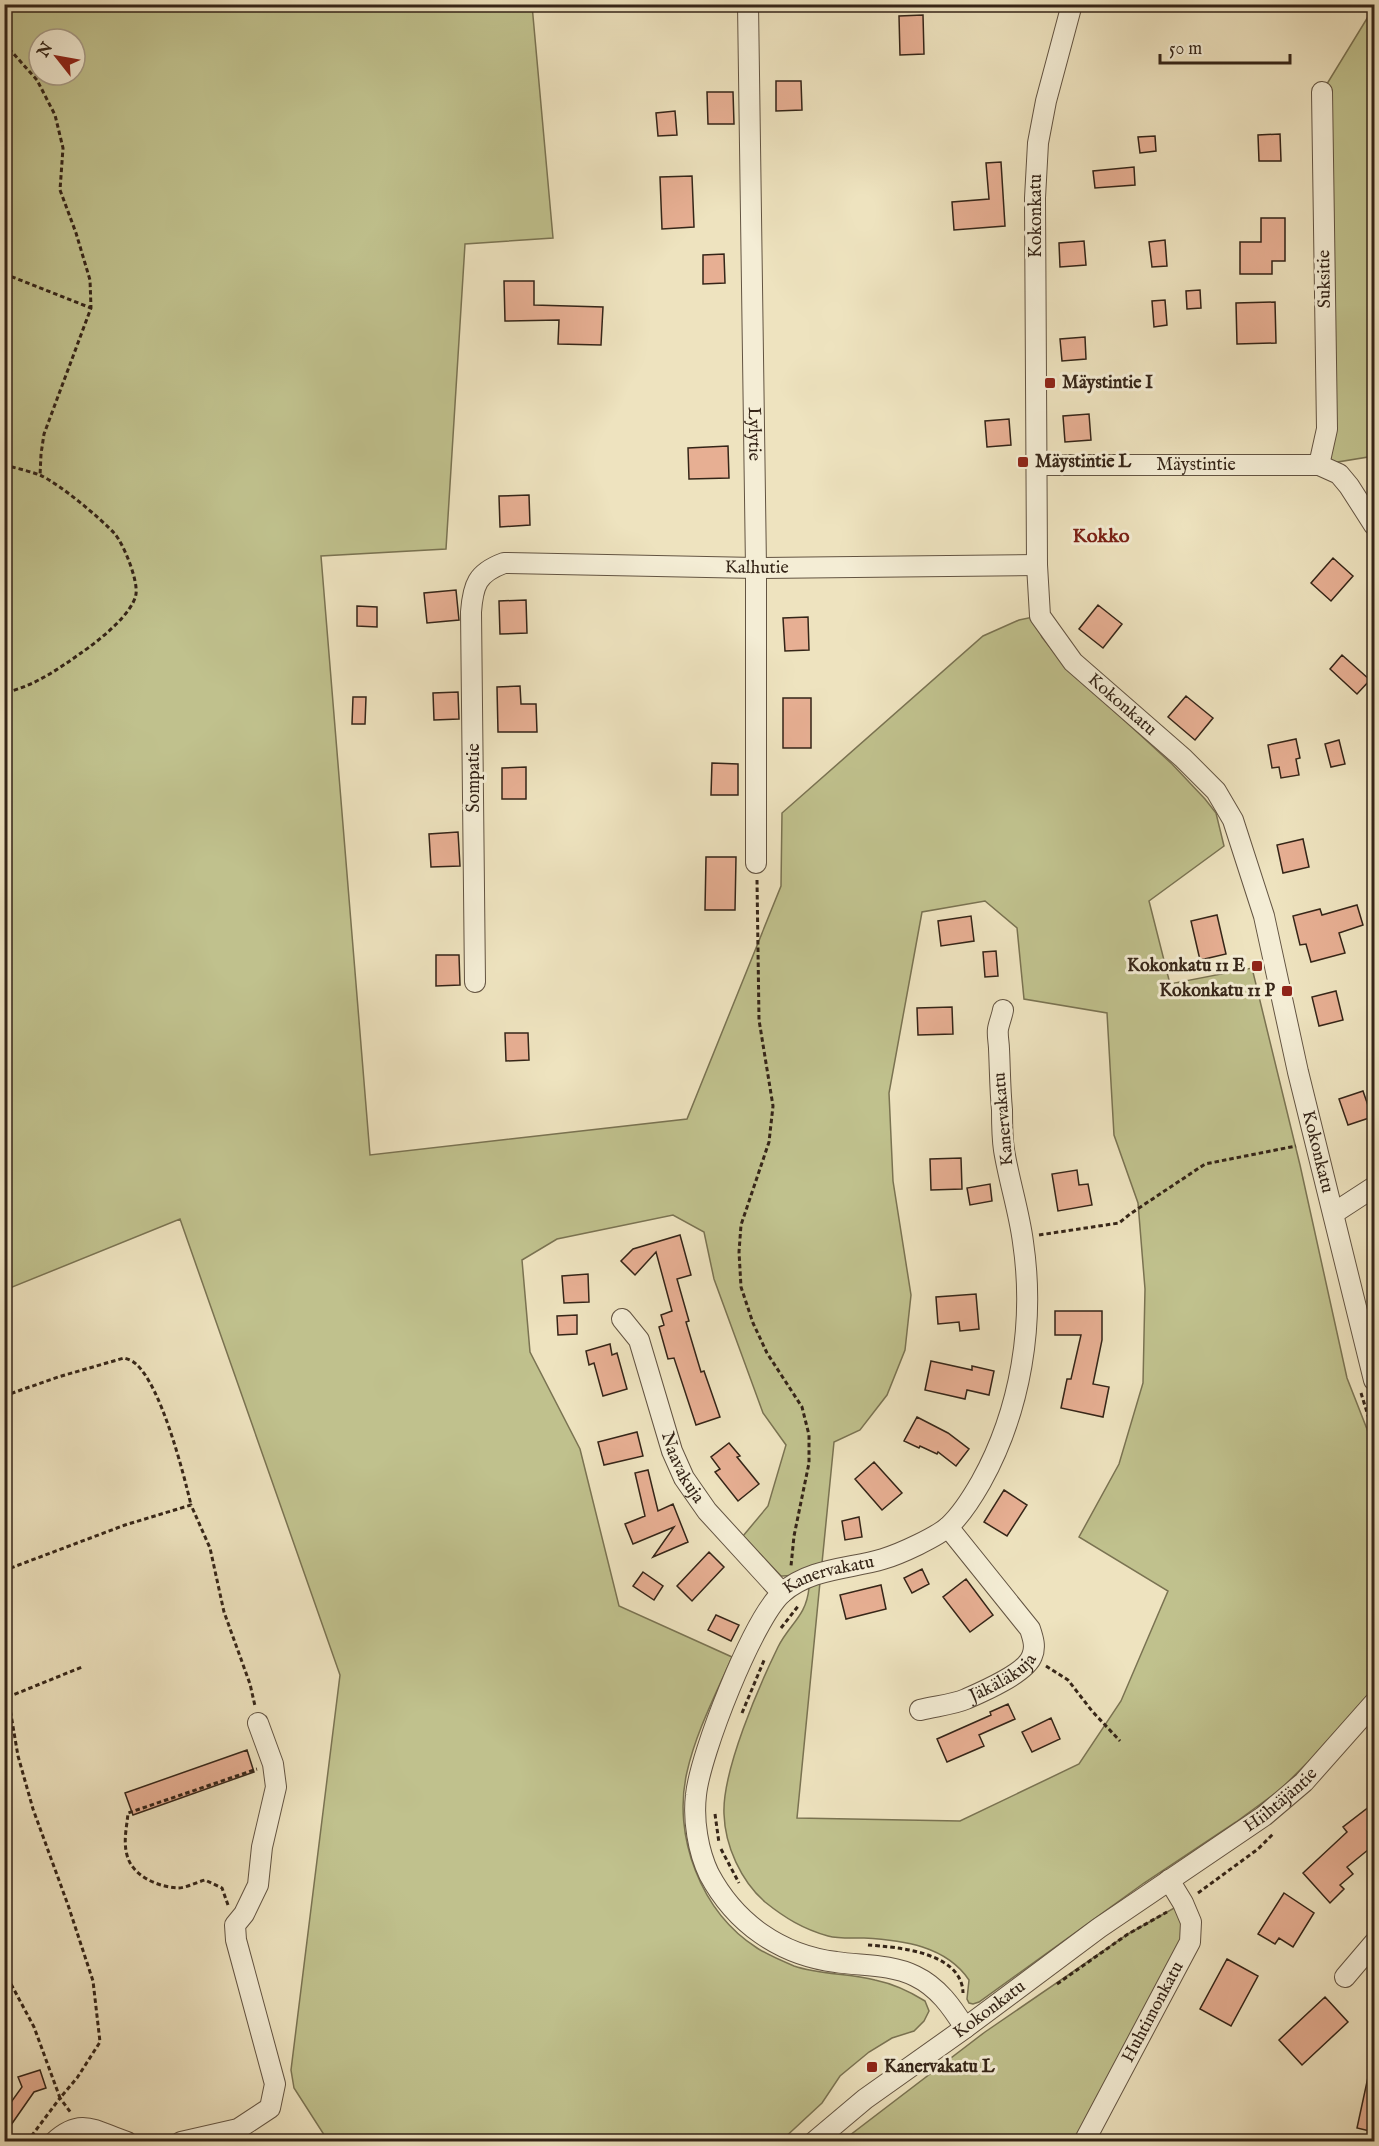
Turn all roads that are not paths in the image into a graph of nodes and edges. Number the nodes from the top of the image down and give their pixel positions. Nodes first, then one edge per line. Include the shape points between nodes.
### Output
1 (748, 4) edge
2 (1072, 4) edge
3 (1322, 92) dead end
4 (1038, 465) junction
5 (1318, 465) junction
6 (1374, 525) edge
7 (1037, 565) junction
8 (756, 568) junction
9 (481, 577) joint
10 (756, 863) road end
11 (475, 982) dead end
12 (1003, 1010) dead end
13 (1374, 1187) edge
14 (1334, 1213) junction
15 (622, 1318) dead end
16 (1374, 1380) edge
17 (948, 1527) junction
18 (790, 1588) junction
19 (1374, 1703) edge
20 (920, 1710) dead end
21 (258, 1723) road end
22 (1170, 1880) junction
23 (1374, 1943) edge
24 (1345, 1977) dead end
25 (965, 2028) junction
26 (54, 2142) edge
27 (127, 2142) edge
28 (180, 2142) edge
29 (814, 2142) edge
30 (1084, 2142) edge

1 - 8 street, Lylytie
2 - 4 street, Kokonkatu via 1038,143
3 - 5 street, Suksitie via 1327,429
4 - 5 street, Mäystintie
4 - 7 street, Kokonkatu
5 - 6 street via 1344,480
7 - 8 street, Kalhutie
7 - 14 street, Kokonkatu via 1040,616 1073,662 1216,790 1233,820 1264,916
8 - 9 street, Kalhutie via 504,563
8 - 10 street, Lylytie
9 - 11 street, Sompatie via 472,591 471,612
12 - 17 street, Kanervakatu via 998,1029 1003,1146 1023,1237 1028,1312 1020,1372 997,1448 980,1484
13 - 14 street
14 - 16 street, Kokonkatu
15 - 18 street, Naavakuja via 639,1340 672,1451 684,1478 707,1511
17 - 18 street, Kanervakatu via 884,1559 818,1573
17 - 20 street, Jäkäläkuja via 1030,1629 1034,1642 1032,1657 1025,1668 964,1700
18 - 25 street, Kanervakatu via 764,1615 703,1761 696,1796 697,1836 708,1871 742,1920 765,1937 801,1955 890,1967 915,1976 938,1991
19 - 22 street, Hiihtäjäntie via 1304,1782 1264,1816
21 - 28 street via 273,1764 276,1787 258,1885 235,1925 245,1979 275,2084 270,2109 238,2129
22 - 25 street, Kokonkatu
22 - 30 street, Huhtimonkatu via 1191,1922 1190,1941
23 - 24 street
25 - 29 street, Kokonkatu via 865,2098
26 - 27 street via 67,2130 80,2127

